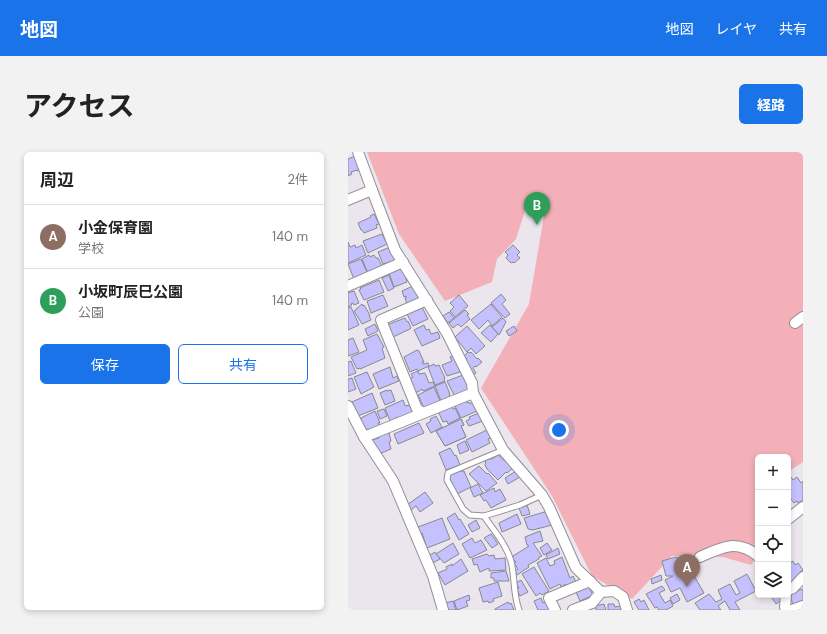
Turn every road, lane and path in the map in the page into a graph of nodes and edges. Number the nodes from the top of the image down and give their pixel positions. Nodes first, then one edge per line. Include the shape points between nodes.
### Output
1 (351, 152) edge
2 (358, 152) edge
3 (348, 153) edge
4 (372, 190) junction
5 (348, 200) edge
6 (403, 262) junction
7 (348, 286) edge
8 (427, 300) junction
9 (473, 393) junction
10 (348, 406) edge
11 (422, 413) junction
12 (364, 437) junction
13 (503, 450) junction
14 (542, 495) junction
15 (803, 507) edge
16 (484, 516) junction
17 (791, 517) edge
18 (755, 554) edge
19 (700, 557) dead end
20 (803, 578) edge
21 (590, 581) junction
22 (791, 589) edge
23 (601, 592) junction
24 (786, 598) edge
25 (803, 606) edge
26 (443, 610) edge
27 (519, 610) edge
28 (555, 610) edge
29 (573, 610) edge
30 (627, 610) edge
31 (787, 610) edge
32 (792, 610) edge

1 - 3 street
2 - 4 street
4 - 5 street
4 - 6 street via 395,250
6 - 7 street
6 - 8 street
8 - 9 street via 472,383
8 - 11 street via 381,320 417,409
9 - 11 street
9 - 13 street
10 - 12 street
11 - 12 street
12 - 26 street via 393,481 433,576
13 - 14 street
13 - 16 lane via 448,473 448,480 463,509 470,515
14 - 16 lane
14 - 21 street via 576,568
15 - 17 street
16 - 27 lane via 505,545 511,562
18 - 19 street via 735,545 720,548
20 - 22 street
21 - 23 street
21 - 28 street via 549,598
23 - 29 street via 592,603
23 - 30 street via 614,591 623,597
24 - 31 street
25 - 32 street

